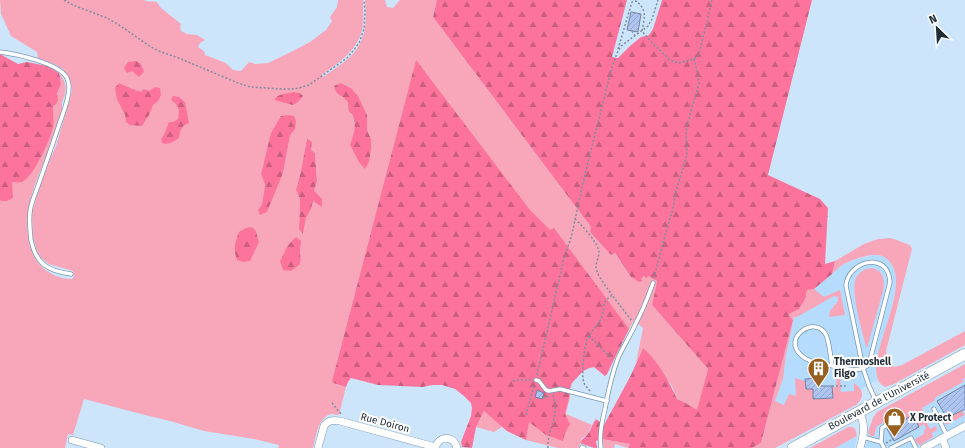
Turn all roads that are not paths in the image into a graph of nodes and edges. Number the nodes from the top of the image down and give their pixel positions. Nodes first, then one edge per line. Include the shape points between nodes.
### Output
1 (0, 52) edge
2 (71, 274) dead end
3 (653, 283) road end
4 (965, 354) edge
5 (832, 365) junction
6 (863, 368) junction
7 (536, 380) road end
8 (607, 401) junction
9 (877, 402) junction
10 (934, 408) dead end
11 (859, 412) junction
12 (891, 422) dead end
13 (965, 426) edge
14 (863, 437) junction
15 (945, 437) junction
16 (72, 440) dead end
17 (883, 445) edge
18 (435, 447) edge
19 (102, 448) edge
20 (318, 448) edge
21 (457, 448) edge
22 (601, 448) edge
23 (793, 448) edge
24 (860, 448) edge
25 (891, 448) edge
26 (916, 448) edge
27 (924, 448) edge
28 (946, 448) edge

1 - 2 lane via 27,57 49,65 64,74 67,80 69,87 66,107 33,200 29,223 32,244 40,262 52,270
3 - 8 lane via 616,363
4 - 9 main road, Boulevard de l'Université
5 - 5 lane via 803,357 796,348 796,336 812,327 824,331
5 - 6 lane via 847,369
6 - 6 lane via 846,282 848,276 857,268 875,262 886,267 890,282 869,364
6 - 9 lane
7 - 8 lane via 549,391 560,389
8 - 22 lane via 601,430
9 - 11 main road, Boulevard de l'Université
10 - 15 lane
11 - 14 street via 864,426
11 - 23 main road, Boulevard de l'Université
12 - 17 lane via 882,428
13 - 15 street
14 - 17 lane
14 - 24 street
15 - 27 street
15 - 28 street
16 - 19 street
18 - 20 street, Rue Doiron via 333,420 324,426
18 - 21 street, Rue Doiron via 439,440 446,438 454,441
25 - 26 lane via 911,438

